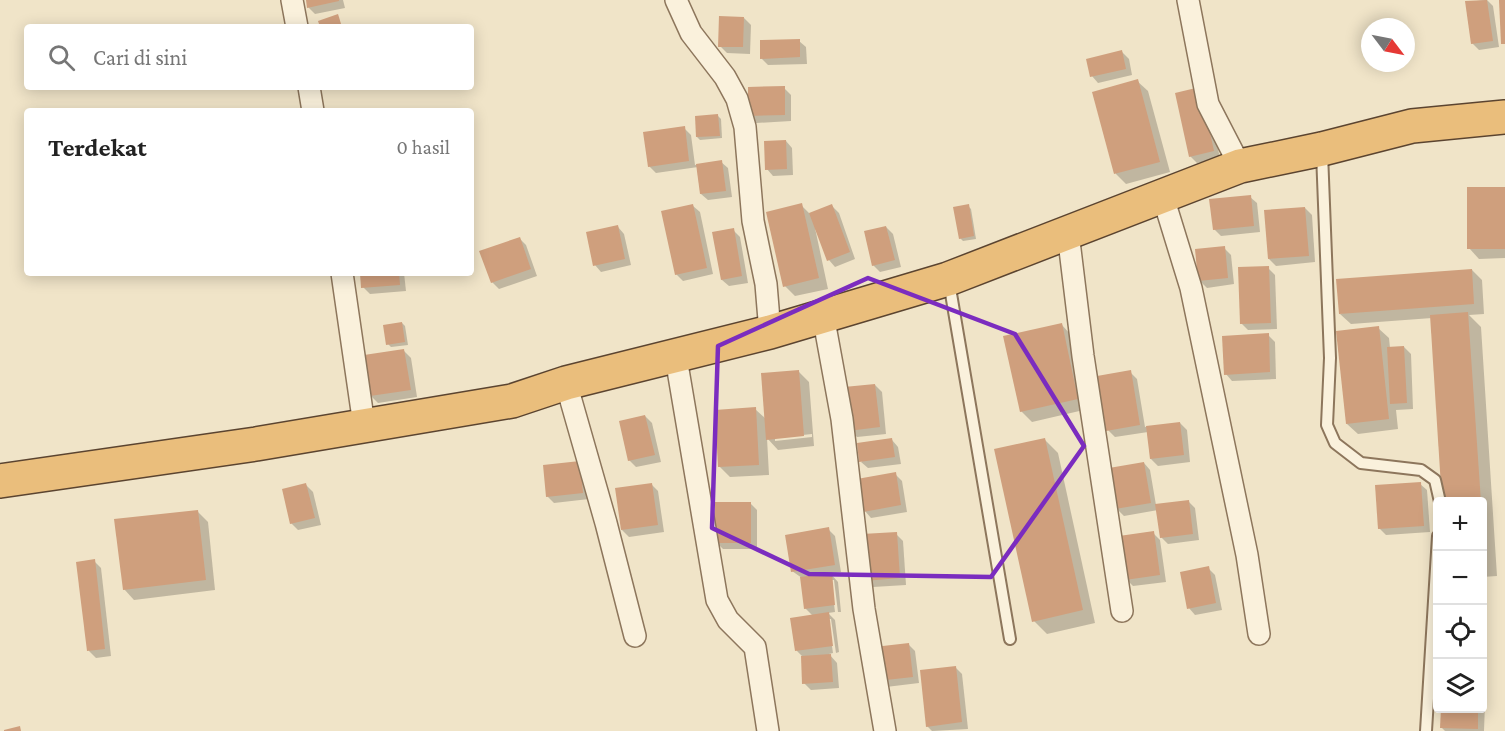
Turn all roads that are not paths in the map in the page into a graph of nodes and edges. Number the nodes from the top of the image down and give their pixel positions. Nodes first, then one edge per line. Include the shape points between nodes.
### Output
1 (292, 0) edge
2 (676, 0) edge
3 (1188, 0) edge
4 (296, 24) edge
5 (310, 90) edge
6 (312, 108) edge
7 (1505, 117) edge
8 (1322, 149) junction
9 (1240, 166) junction
10 (1163, 197) junction
11 (1068, 233) junction
12 (342, 276) edge
13 (948, 279) junction
14 (823, 315) junction
15 (770, 332) junction
16 (676, 358) junction
17 (566, 383) junction
18 (364, 425) junction
19 (0, 482) edge
20 (1439, 497) edge
21 (1436, 551) edge
22 (1122, 611) dead end
23 (1259, 634) dead end
24 (635, 636) dead end
25 (1010, 639) dead end
26 (768, 731) edge
27 (885, 731) edge
28 (1426, 731) edge

1 - 4 street
2 - 15 street via 691,33 737,99 751,174 753,221 766,284
3 - 9 street via 1208,104
5 - 6 street
7 - 8 highway via 1412,126
8 - 9 highway
8 - 20 lane via 1330,347 1327,425 1335,443 1361,463 1421,470 1435,480
9 - 10 highway
10 - 11 highway
10 - 23 street via 1191,288 1247,555
11 - 13 highway
11 - 22 street
12 - 18 street
13 - 14 highway
13 - 25 lane
14 - 15 highway
14 - 27 street via 842,419 864,609
15 - 16 highway
16 - 17 highway
16 - 26 street via 717,600 728,620 755,647
17 - 18 highway via 513,401
17 - 24 street
18 - 19 highway
21 - 28 lane

